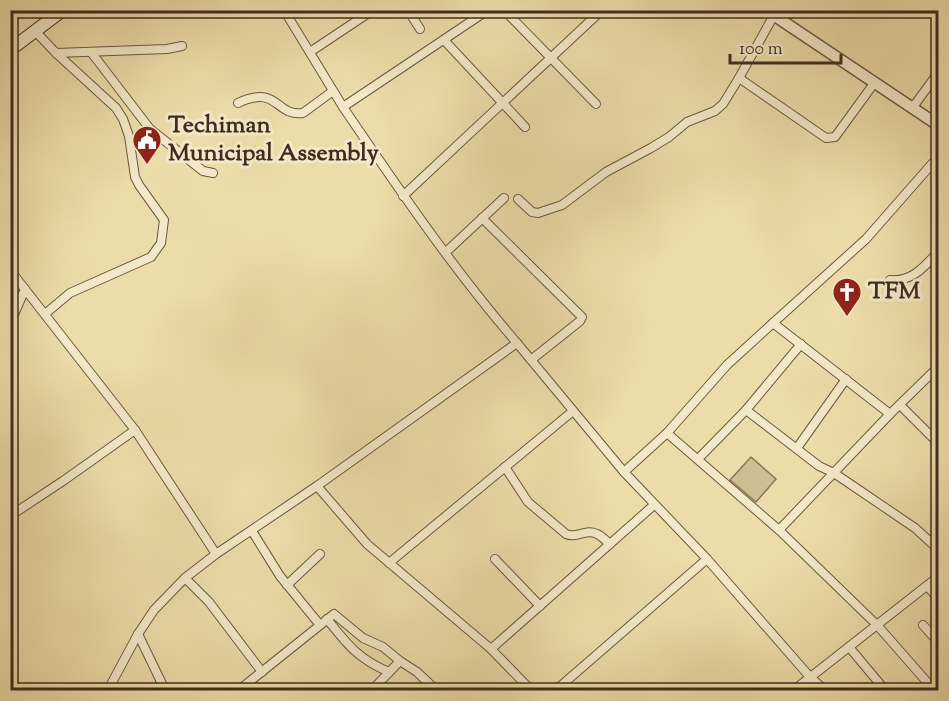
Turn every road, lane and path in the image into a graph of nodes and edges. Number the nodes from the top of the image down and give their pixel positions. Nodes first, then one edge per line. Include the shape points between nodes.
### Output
1 (63, 10) edge
2 (284, 10) edge
3 (373, 10) edge
4 (408, 10) edge
5 (504, 10) edge
6 (602, 10) edge
7 (487, 11) edge
8 (770, 13) edge
9 (420, 29) dead end
10 (36, 32) junction
11 (444, 40) junction
12 (182, 46) dead end
13 (10, 50) edge
14 (91, 52) junction
15 (310, 52) junction
16 (56, 53) junction
17 (551, 59) junction
18 (939, 73) edge
19 (739, 78) junction
20 (875, 82) junction
21 (333, 91) junction
22 (238, 103) dead end
23 (502, 103) junction
24 (596, 104) dead end
25 (343, 107) junction
26 (913, 107) junction
27 (939, 124) edge
28 (525, 127) dead end
29 (939, 157) edge
30 (213, 173) dead end
31 (403, 196) junction
32 (504, 198) dead end
33 (518, 199) dead end
34 (482, 218) junction
35 (446, 252) junction
36 (939, 252) edge
37 (10, 270) edge
38 (890, 280) dead end
39 (25, 289) junction
40 (45, 314) junction
41 (773, 322) junction
42 (10, 324) edge
43 (517, 343) junction
44 (801, 344) junction
45 (531, 360) junction
46 (939, 368) edge
47 (846, 380) junction
48 (900, 405) junction
49 (746, 410) junction
50 (573, 411) junction
51 (890, 414) junction
52 (135, 430) junction
53 (667, 433) junction
54 (939, 444) edge
55 (797, 448) junction
56 (698, 459) junction
57 (505, 467) junction
58 (624, 472) junction
59 (834, 472) junction
60 (317, 486) junction
61 (654, 505) junction
62 (10, 516) edge
63 (779, 530) junction
64 (252, 531) junction
65 (610, 544) junction
66 (939, 549) edge
67 (216, 554) junction
68 (320, 554) dead end
69 (495, 559) dead end
70 (707, 560) junction
71 (388, 563) junction
72 (939, 577) edge
73 (185, 578) junction
74 (287, 585) junction
75 (927, 586) junction
76 (939, 598) edge
77 (540, 606) junction
78 (323, 622) junction
79 (877, 625) junction
80 (923, 625) dead end
81 (138, 634) junction
82 (939, 642) edge
83 (849, 647) junction
84 (491, 649) junction
85 (400, 661) junction
86 (262, 672) junction
87 (389, 672) junction
88 (810, 677) junction
89 (108, 690) edge
90 (165, 690) edge
91 (239, 690) edge
92 (372, 690) edge
93 (436, 690) edge
94 (531, 690) edge
95 (556, 690) edge
96 (794, 690) edge
97 (825, 690) edge
98 (885, 690) edge
99 (934, 690) edge

1 - 10 main road
2 - 15 street
3 - 15 street
4 - 9 street
5 - 17 street
6 - 17 street
7 - 11 street
8 - 19 street
8 - 20 street
10 - 13 main road
10 - 16 street
11 - 23 street
11 - 25 street
12 - 14 street
14 - 16 street
14 - 30 street via 150,129 203,171
15 - 21 street
16 - 40 street via 116,108 129,136 135,177 164,220 161,243 152,257 70,293
17 - 23 street
17 - 24 street
18 - 26 street
19 - 20 street via 830,139
19 - 33 street via 715,111 687,122 669,137 606,172 562,206 538,213
20 - 26 street
21 - 22 street via 298,113 261,96
21 - 25 street
23 - 28 street
23 - 31 street
25 - 31 street
26 - 27 street
29 - 41 street via 866,239
31 - 35 street
32 - 34 street
34 - 35 street
34 - 45 street via 582,317
35 - 43 street
36 - 38 street via 909,278
37 - 39 street
39 - 40 street
39 - 42 street
40 - 52 street
41 - 44 street
41 - 53 street via 727,365
43 - 45 street
43 - 60 street
44 - 47 street
44 - 49 street
45 - 50 street
46 - 48 street
47 - 51 street
47 - 55 street
48 - 51 street
48 - 54 street
49 - 55 street
49 - 56 street
50 - 57 street
50 - 58 street
51 - 59 street
52 - 62 street
52 - 67 street
53 - 56 street
53 - 58 street
55 - 59 street via 819,466
56 - 63 street
57 - 65 street via 528,502 566,534 596,533
57 - 71 street
58 - 61 street
59 - 63 street
59 - 66 street
60 - 64 street
60 - 71 street
61 - 65 street
61 - 70 street
63 - 79 street
64 - 67 street
64 - 74 street
65 - 77 street
67 - 73 street
68 - 74 street
69 - 77 street
70 - 88 street
70 - 95 street
71 - 84 street
72 - 75 street
73 - 81 street via 154,610
73 - 86 street via 209,602
74 - 78 street
75 - 76 street
75 - 79 street
77 - 84 street
78 - 85 street via 334,614
78 - 86 street
78 - 87 street via 352,650
79 - 83 street
79 - 99 street
80 - 82 street
81 - 89 street
81 - 90 street
83 - 88 street
83 - 98 street
84 - 94 street
85 - 87 street
85 - 93 street
86 - 91 street
87 - 92 street
88 - 96 street
88 - 97 street

